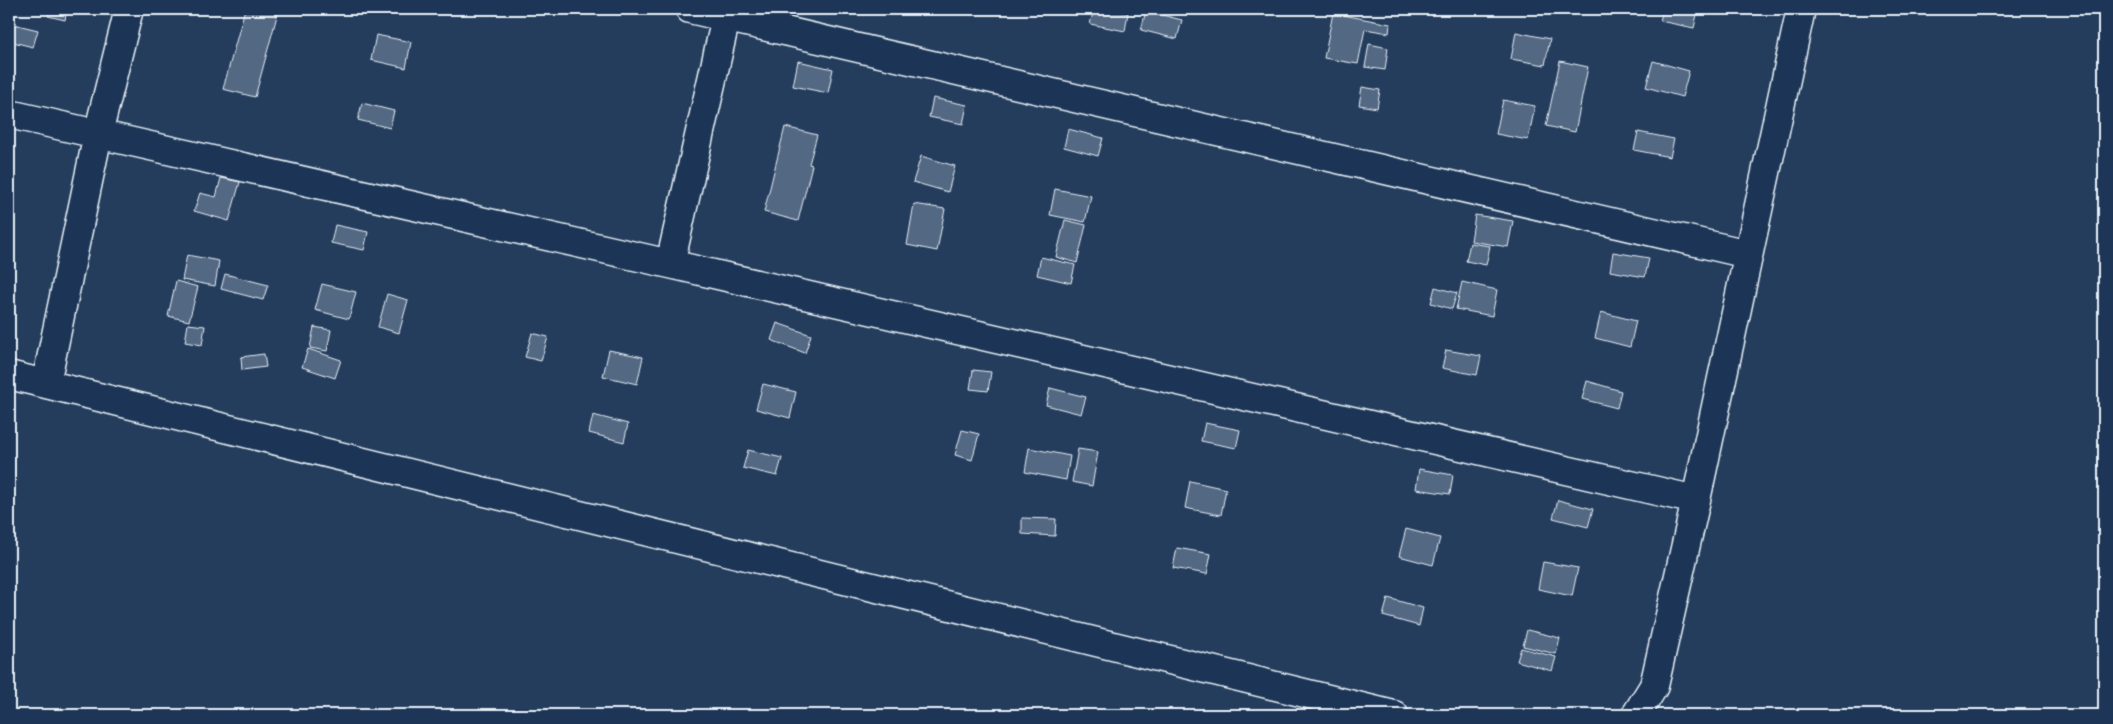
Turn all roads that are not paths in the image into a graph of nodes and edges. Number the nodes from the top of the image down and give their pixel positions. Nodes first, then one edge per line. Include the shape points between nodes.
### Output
1 (129, 9) edge
2 (690, 9) edge
3 (1801, 9) edge
4 (727, 13) edge
5 (9, 114) edge
6 (98, 134) junction
7 (1748, 254) junction
8 (670, 264) junction
9 (9, 375) edge
10 (46, 383) junction
11 (1696, 500) junction
12 (1394, 715) edge
13 (1636, 715) edge

1 - 6 street
2 - 4 street
3 - 7 street
4 - 7 street
4 - 8 street
5 - 6 street
6 - 8 street
6 - 10 street
7 - 11 street
8 - 11 street
9 - 10 street
10 - 12 street
11 - 13 street via 1654,686

